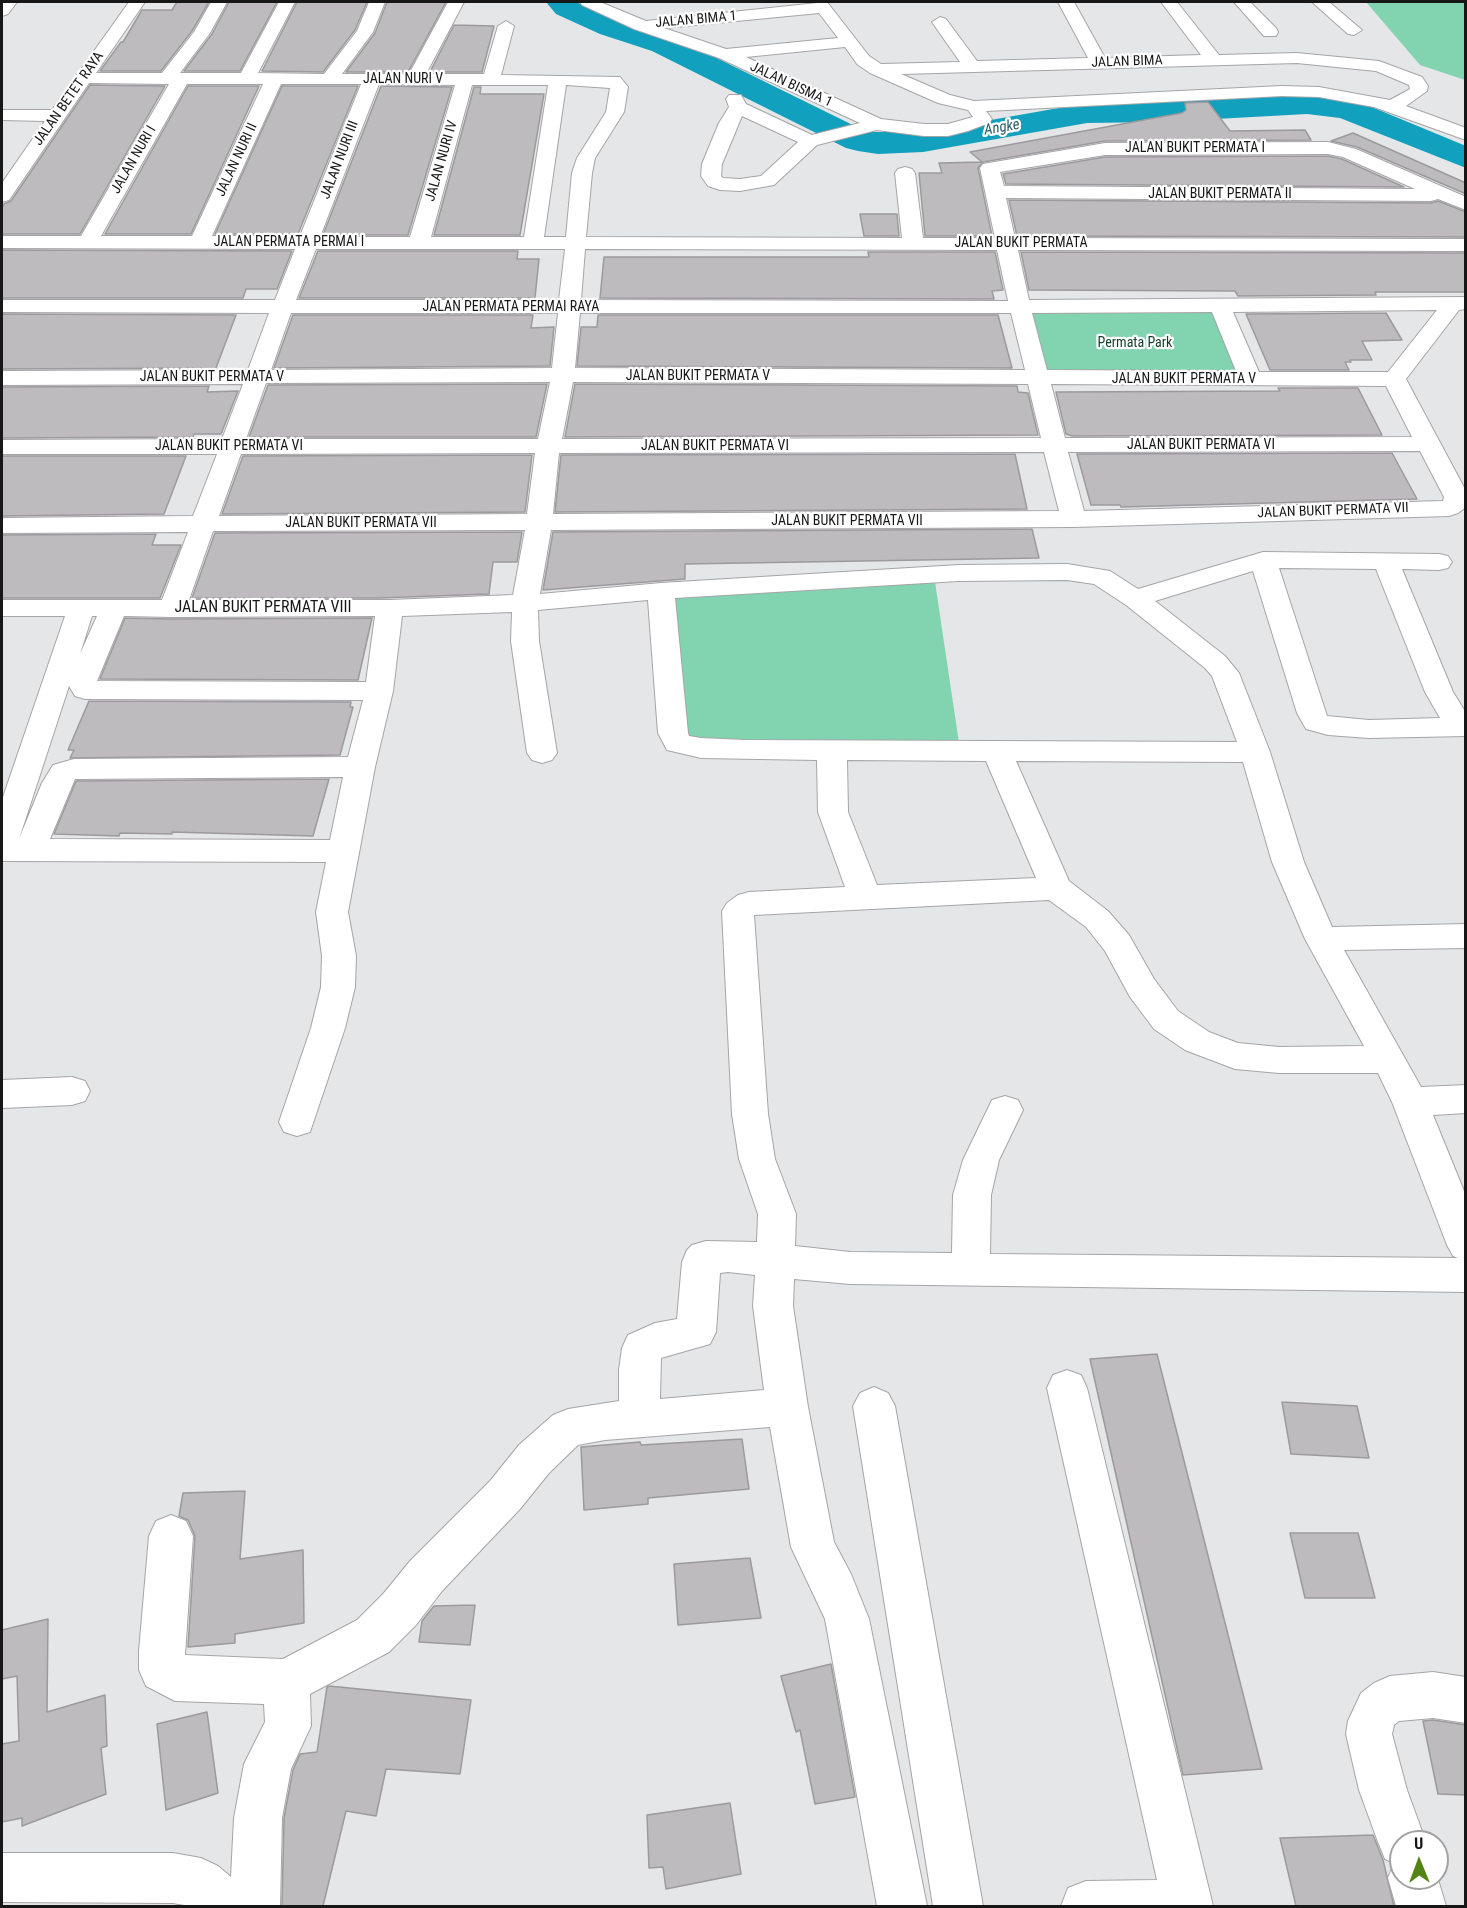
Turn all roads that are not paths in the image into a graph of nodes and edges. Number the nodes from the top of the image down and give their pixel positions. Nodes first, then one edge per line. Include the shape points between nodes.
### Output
1 (9, 2) edge
2 (137, 2) edge
3 (219, 2) edge
4 (287, 2) edge
5 (377, 2) edge
6 (456, 2) edge
7 (588, 2) edge
8 (1066, 2) edge
9 (1169, 2) edge
10 (1242, 2) edge
11 (1320, 2) edge
12 (821, 5) edge
13 (2, 10) edge
14 (940, 22) dead end
15 (640, 25) junction
16 (506, 26) dead end
17 (1354, 30) dead end
18 (1270, 32) dead end
19 (849, 42) junction
20 (725, 54) junction
21 (1213, 59) junction
22 (1190, 60) junction
23 (1099, 63) junction
24 (972, 67) junction
25 (876, 69) junction
26 (84, 78) junction
27 (174, 78) junction
28 (247, 78) junction
29 (275, 78) junction
30 (329, 78) junction
31 (372, 79) junction
32 (415, 79) junction
33 (465, 79) junction
34 (491, 79) junction
35 (558, 80) junction
36 (1218, 95) junction
37 (974, 106) junction
38 (1392, 107) junction
39 (2, 115) edge
40 (57, 116) junction
41 (869, 126) junction
42 (1466, 135) edge
43 (817, 139) junction
44 (9, 158) dead end
45 (29, 158) junction
46 (905, 173) dead end
47 (995, 192) junction
48 (1445, 195) junction
49 (2, 196) edge
50 (1466, 204) edge
51 (2, 242) edge
52 (88, 242) junction
53 (199, 242) junction
54 (308, 242) junction
55 (419, 242) junction
56 (533, 242) junction
57 (576, 242) junction
58 (913, 242) junction
59 (1006, 243) junction
60 (1466, 244) edge
61 (1459, 303) edge
62 (2, 306) edge
63 (1220, 306) junction
64 (570, 307) junction
65 (1020, 307) junction
66 (282, 308) junction
67 (562, 375) junction
68 (258, 377) junction
69 (2, 378) edge
70 (1038, 378) junction
71 (1251, 379) junction
72 (1394, 379) junction
73 (1429, 444) junction
74 (1053, 445) junction
75 (232, 446) junction
76 (2, 447) edge
77 (548, 447) junction
78 (1073, 519) junction
79 (204, 522) junction
80 (539, 523) junction
81 (2, 525) edge
82 (1263, 560) junction
83 (1386, 562) junction
84 (1439, 562) dead end
85 (661, 591) junction
86 (1135, 599) junction
87 (525, 603) junction
88 (2, 608) edge
89 (81, 608) junction
90 (114, 608) junction
91 (390, 608) junction
92 (172, 609) junction
93 (379, 691) junction
94 (1455, 721) edge
95 (832, 751) junction
96 (1256, 752) junction
97 (542, 753) dead end
98 (998, 753) junction
99 (360, 767) junction
100 (11, 848) edge
101 (345, 851) junction
102 (1056, 888) junction
103 (865, 897) junction
104 (1466, 936) edge
105 (1321, 939) junction
106 (1389, 1059) junction
107 (72, 1090) dead end
108 (2, 1094) edge
109 (1466, 1099) edge
110 (1410, 1101) junction
111 (1005, 1110) dead end
112 (297, 1122) dead end
113 (1466, 1245) edge
114 (776, 1261) junction
115 (971, 1270) junction
116 (1466, 1275) edge
117 (1068, 1389) dead end
118 (874, 1406) dead end
119 (787, 1407) junction
120 (640, 1419) junction
121 (171, 1536) dead end
122 (286, 1682) junction
123 (1466, 1700) edge
124 (1398, 1830) edge
125 (2, 1878) edge
126 (1416, 1890) edge
127 (222, 1906) edge
128 (255, 1906) edge
129 (902, 1906) edge
130 (958, 1906) edge
131 (1086, 1906) edge
132 (1188, 1906) edge
133 (1421, 1906) edge

1 - 13 street
2 - 26 street, JALAN BETET RAYA
3 - 27 street, JALAN NURI I
4 - 28 street
5 - 30 street via 365,32
6 - 32 street
7 - 15 street, JALAN BISMA 1
8 - 23 street
9 - 21 street
10 - 18 street
11 - 17 street
12 - 15 street, JALAN BIMA 1
12 - 19 street
14 - 24 street
15 - 20 street, JALAN BISMA 1
16 - 34 street
19 - 20 street
19 - 25 street
20 - 41 street, JALAN BISMA 1
21 - 22 street, JALAN BIMA
21 - 38 street, JALAN BIMA via 1297,58 1379,66 1416,81 1419,86 1418,92
22 - 23 street, JALAN BIMA
22 - 36 street
23 - 24 street, JALAN BIMA
24 - 25 street, JALAN BIMA
25 - 37 street via 944,99
26 - 27 street, JALAN NURI V
26 - 40 street, JALAN BETET RAYA
27 - 28 street, JALAN NURI V
27 - 52 street, JALAN NURI I
28 - 29 street, JALAN NURI V
29 - 30 street, JALAN NURI V
29 - 53 street, JALAN NURI II
30 - 31 street, JALAN NURI V
31 - 32 street, JALAN NURI V
31 - 54 street, JALAN NURI III
32 - 33 street, JALAN NURI V
33 - 34 street, JALAN NURI V
33 - 55 street, JALAN NURI IV
34 - 35 street, JALAN NURI V
35 - 56 street
35 - 57 street, JALAN NURI V via 604,80 619,84 615,112 586,158
36 - 37 street
36 - 38 street via 1319,92
37 - 41 street, JALAN BISMA 1 via 983,119 968,126 924,130
38 - 42 street
39 - 40 street
40 - 45 street, JALAN BETET RAYA
41 - 43 street
43 - 43 street via 767,181 731,185 715,182 711,176 711,164 736,103
44 - 45 street
45 - 49 street, JALAN BETET RAYA
46 - 58 street
47 - 48 street, JALAN BUKIT PERMATA II
47 - 48 street, JALAN BUKIT PERMATA I via 990,168 1098,150 1328,148 1349,153
47 - 59 street, JALAN BUKIT PERMATA I
48 - 50 street, JALAN BUKIT PERMATA I
51 - 52 street, JALAN PERMATA PERMAI I
52 - 53 street, JALAN PERMATA PERMAI I
53 - 54 street, JALAN PERMATA PERMAI I
54 - 55 street, JALAN PERMATA PERMAI I
54 - 66 street, JALAN NURI III
55 - 56 street, JALAN PERMATA PERMAI I
56 - 57 street, JALAN PERMATA PERMAI I
57 - 58 street, JALAN BUKIT PERMATA
57 - 64 street
58 - 59 street, JALAN BUKIT PERMATA
59 - 60 street, JALAN BUKIT PERMATA
59 - 65 street, JALAN BUKIT PERMATA I
61 - 63 street, JALAN PERMATA PERMAI RAYA
61 - 72 street
62 - 66 street, JALAN PERMATA PERMAI RAYA
63 - 65 street, JALAN PERMATA PERMAI RAYA
63 - 71 street
64 - 65 street, JALAN PERMATA PERMAI RAYA
64 - 66 street, JALAN PERMATA PERMAI RAYA
64 - 67 street
65 - 70 street, JALAN BUKIT PERMATA I
66 - 68 street, JALAN NURI III
67 - 68 street, JALAN BUKIT PERMATA V
67 - 70 street, JALAN BUKIT PERMATA V
67 - 77 street
68 - 69 street, JALAN BUKIT PERMATA V
68 - 75 street, JALAN NURI III
70 - 71 street, JALAN BUKIT PERMATA V
70 - 74 street, JALAN BUKIT PERMATA I
71 - 72 street, JALAN BUKIT PERMATA V
72 - 73 street, JALAN BUKIT PERMATA VII
73 - 74 street, JALAN BUKIT PERMATA VI
73 - 78 street, JALAN BUKIT PERMATA VII via 1456,497 1449,508
74 - 77 street, JALAN BUKIT PERMATA VI
74 - 78 street, JALAN BUKIT PERMATA I
75 - 76 street, JALAN BUKIT PERMATA VI
75 - 77 street, JALAN BUKIT PERMATA VI
75 - 79 street, JALAN NURI III
77 - 80 street
78 - 80 street, JALAN BUKIT PERMATA VII
79 - 80 street, JALAN BUKIT PERMATA VII
79 - 81 street, JALAN BUKIT PERMATA VII
79 - 92 street, JALAN NURI III
80 - 87 street
82 - 83 street
82 - 86 street
82 - 94 street via 1316,722 1369,729
83 - 84 street
83 - 94 street via 1439,692
85 - 86 street, JALAN BUKIT PERMATA VIII via 958,573 1067,572 1101,576
85 - 87 street, JALAN BUKIT PERMATA VIII
85 - 95 street via 677,743 701,748
86 - 96 street, JALAN BUKIT PERMATA VIII via 1225,674
87 - 91 street, JALAN BUKIT PERMATA VIII
87 - 97 street via 525,641
88 - 89 street, JALAN BUKIT PERMATA VIII
89 - 90 street, JALAN BUKIT PERMATA VIII
89 - 100 street
90 - 92 street, JALAN BUKIT PERMATA VIII
90 - 93 street via 86,670 82,684 85,690
91 - 92 street, JALAN BUKIT PERMATA VIII
91 - 93 street
93 - 99 street
95 - 98 street
95 - 103 street via 833,812
96 - 98 street
96 - 105 street, JALAN BUKIT PERMATA VIII via 1288,862
98 - 102 street
99 - 100 street via 74,769 64,772
99 - 101 street
100 - 101 street
101 - 112 street via 332,912 339,956 338,987
102 - 103 street
102 - 106 street via 1096,919 1117,943 1142,988 1166,1020 1197,1041 1236,1056 1279,1060
103 - 114 street via 749,903 738,911 750,1114 757,1160 777,1214
104 - 105 street
105 - 106 street, JALAN BUKIT PERMATA VIII
106 - 110 street, JALAN BUKIT PERMATA VIII
107 - 108 street
109 - 110 street
110 - 113 street, JALAN BUKIT PERMATA VIII
111 - 115 street via 981,1160 972,1195
114 - 115 street via 850,1268
114 - 119 street via 773,1306
114 - 120 street via 728,1256 706,1257 700,1262 696,1332 655,1341 642,1348
115 - 116 street
117 - 132 street
118 - 130 street
119 - 120 street
119 - 129 street via 813,1547 846,1619
120 - 122 street via 568,1428 540,1453 373,1636
121 - 122 street via 162,1671 175,1678
122 - 128 street via 288,1726 268,1764 258,1818
123 - 124 street via 1433,1695 1390,1699 1377,1709 1369,1734
125 - 127 street via 173,1878 201,1883
126 - 133 street
131 - 132 street

